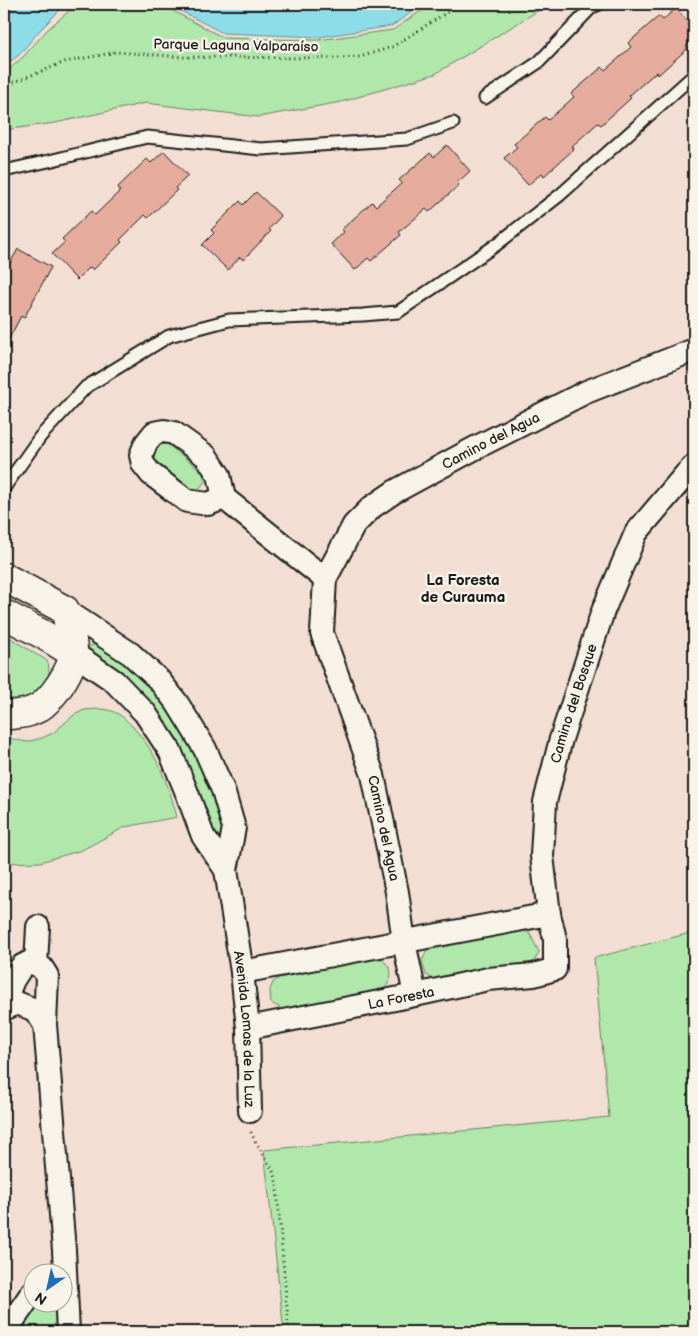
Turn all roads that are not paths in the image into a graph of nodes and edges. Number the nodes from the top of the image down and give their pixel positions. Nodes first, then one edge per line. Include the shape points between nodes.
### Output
1 (599, 4) edge
2 (694, 74) edge
3 (485, 98) dead end
4 (453, 123) dead end
5 (4, 171) edge
6 (694, 350) edge
7 (694, 466) edge
8 (4, 488) edge
9 (224, 498) dead end
10 (4, 577) edge
11 (324, 579) junction
12 (65, 610) junction
13 (4, 614) edge
14 (73, 653) junction
15 (4, 715) edge
16 (226, 870) junction
17 (549, 914) junction
18 (38, 927) dead end
19 (404, 942) junction
20 (36, 964) junction
21 (555, 969) joint
22 (242, 972) junction
23 (415, 995) junction
24 (4, 1002) edge
25 (4, 1009) edge
26 (45, 1025) junction
27 (248, 1028) junction
28 (250, 1111) road end
29 (64, 1250) junction
30 (54, 1264) edge
31 (22, 1307) edge
32 (5, 1332) edge
33 (68, 1332) edge

1 - 3 lane via 592,7 539,62
2 - 8 lane via 560,195 496,245 398,312 229,320 168,336 86,387 40,436
4 - 5 lane via 407,138 261,149 147,137
6 - 11 street, Camino del Agua via 586,392 394,492 354,525
7 - 17 street, Camino del Bosque via 636,534 600,620 561,739 545,802 542,856
9 - 11 street
10 - 12 street, Avenida Lomas de la Luz
11 - 19 street, Camino del Agua via 322,633 373,775
12 - 14 street
12 - 16 street, Avenida Lomas de la Luz via 131,654 159,680 186,717 223,790 234,828
13 - 14 street, Avenida Lomas de la Luz
14 - 15 street via 66,675 54,694 38,708 19,715
14 - 16 street, Avenida Lomas de la Luz via 114,681 145,712 170,752 202,836
16 - 22 street, Avenida Lomas de la Luz
17 - 19 street
17 - 21 street, Camino del Bosque via 555,939
18 - 20 street
19 - 22 street
19 - 23 street, Camino del Agua
20 - 24 street via 22,966
20 - 26 street via 47,976
21 - 23 street, La Foresta
22 - 27 street, Avenida Lomas de la Luz
23 - 27 street, La Foresta
25 - 26 street via 17,1003 35,1010
26 - 29 street
27 - 28 street, Avenida Lomas de la Luz
29 - 30 street
29 - 33 street
31 - 32 street

